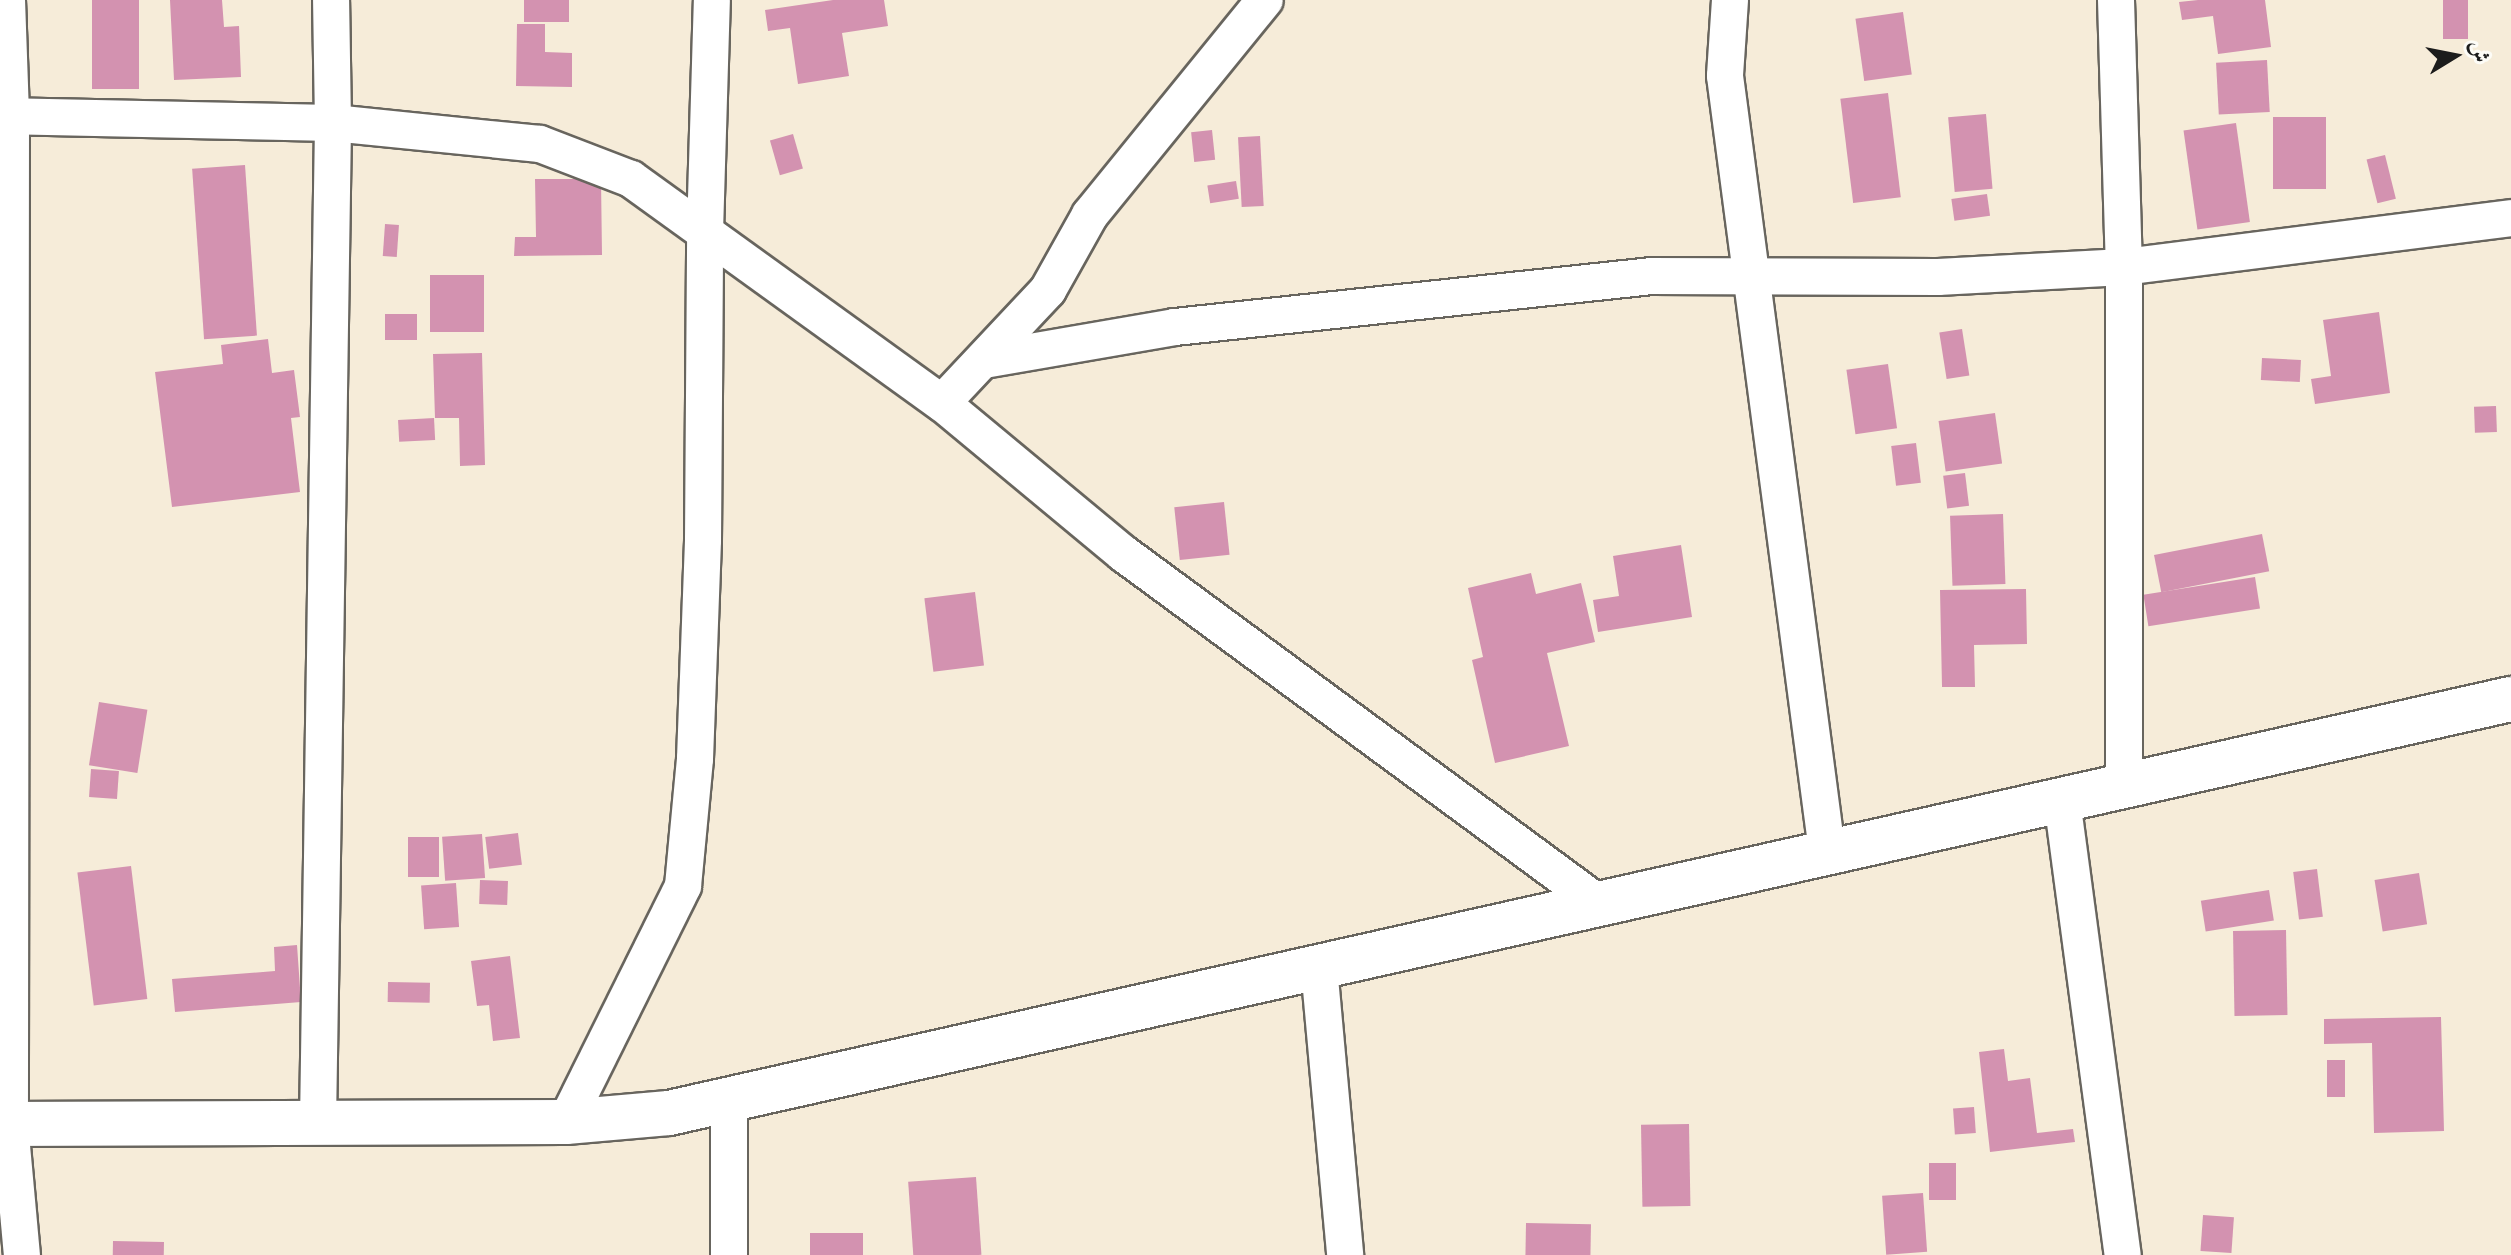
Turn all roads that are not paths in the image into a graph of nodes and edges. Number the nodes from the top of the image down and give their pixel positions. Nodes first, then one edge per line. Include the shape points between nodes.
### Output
1 (7, 0) edge
2 (331, 0) edge
3 (712, 0) edge
4 (1265, 0) edge
5 (1730, 0) edge
6 (2116, 0) edge
7 (6, 116) edge
8 (333, 123) junction
9 (2511, 218) edge
10 (705, 232) junction
11 (2124, 267) junction
12 (1752, 276) junction
13 (984, 360) junction
14 (942, 403) junction
15 (2511, 699) edge
16 (2124, 786) junction
17 (2062, 800) junction
18 (1827, 851) junction
19 (1598, 903) junction
20 (1319, 967) junction
21 (729, 1099) junction
22 (566, 1122) junction
23 (5, 1124) edge
24 (318, 1124) junction
25 (22, 1255) edge
26 (729, 1255) edge
27 (1345, 1255) edge
28 (2123, 1255) edge

1 - 7 street
2 - 8 street
3 - 10 street
4 - 13 street via 1090,215 1048,290
5 - 12 street via 1725,76
6 - 11 street
7 - 8 street
7 - 23 street
8 - 10 street via 540,144 631,179
8 - 24 street
9 - 11 street
10 - 14 street
10 - 22 street via 703,540 695,759 683,886
11 - 12 street via 1938,277
11 - 16 street
12 - 13 street via 1651,276 1175,327
12 - 18 street
13 - 14 street
14 - 19 street via 1124,554
15 - 16 main road
16 - 17 main road
17 - 18 main road
17 - 28 street
18 - 19 main road
19 - 20 main road
20 - 21 main road
20 - 27 street
21 - 22 main road via 669,1113
21 - 26 street
22 - 24 main road
23 - 24 main road
23 - 25 street

